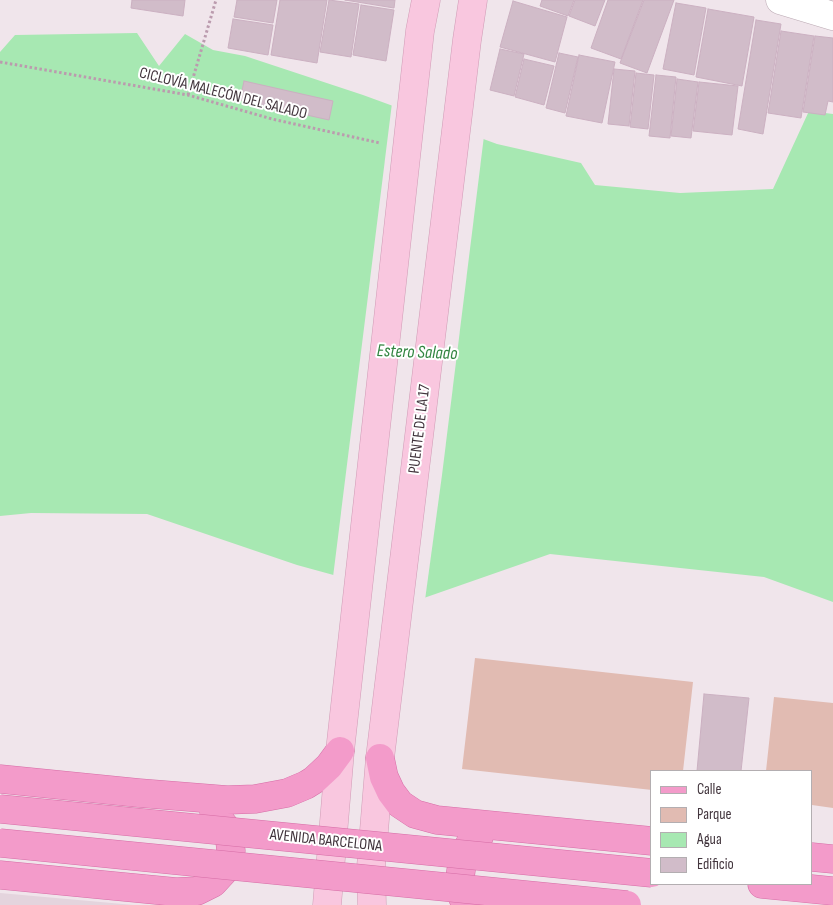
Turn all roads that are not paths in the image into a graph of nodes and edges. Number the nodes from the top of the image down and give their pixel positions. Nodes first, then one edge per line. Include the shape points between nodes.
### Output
1 (426, 0) edge
2 (473, 0) edge
3 (780, 0) edge
4 (833, 16) edge
5 (341, 742) junction
6 (381, 748) junction
7 (0, 779) edge
8 (185, 796) junction
9 (0, 809) edge
10 (517, 828) junction
11 (650, 841) edge
12 (0, 843) edge
13 (813, 857) edge
14 (833, 859) edge
15 (650, 873) edge
16 (0, 876) edge
17 (772, 885) edge
18 (833, 891) edge
19 (128, 905) edge
20 (327, 905) edge
21 (372, 905) edge
22 (468, 905) edge
23 (627, 905) edge

1 - 5 main road
2 - 6 main road, PUENTE DE LA 17
3 - 4 street
5 - 8 main road via 329,766 314,780 287,793 226,800
5 - 20 main road
6 - 10 main road via 384,776 391,792 400,804 416,814 437,820
6 - 21 main road, PUENTE DE LA 17
7 - 8 main road
8 - 16 main road via 217,815 229,832 231,852 225,870 213,883 197,891 176,892
9 - 15 main road, AVENIDA BARCELONA, bridge
10 - 11 main road
10 - 22 main road via 494,831 468,845 460,878 463,898
12 - 23 main road, AVENIDA BARCELONA, bridge
13 - 14 main road
16 - 19 main road via 82,899
17 - 18 main road

